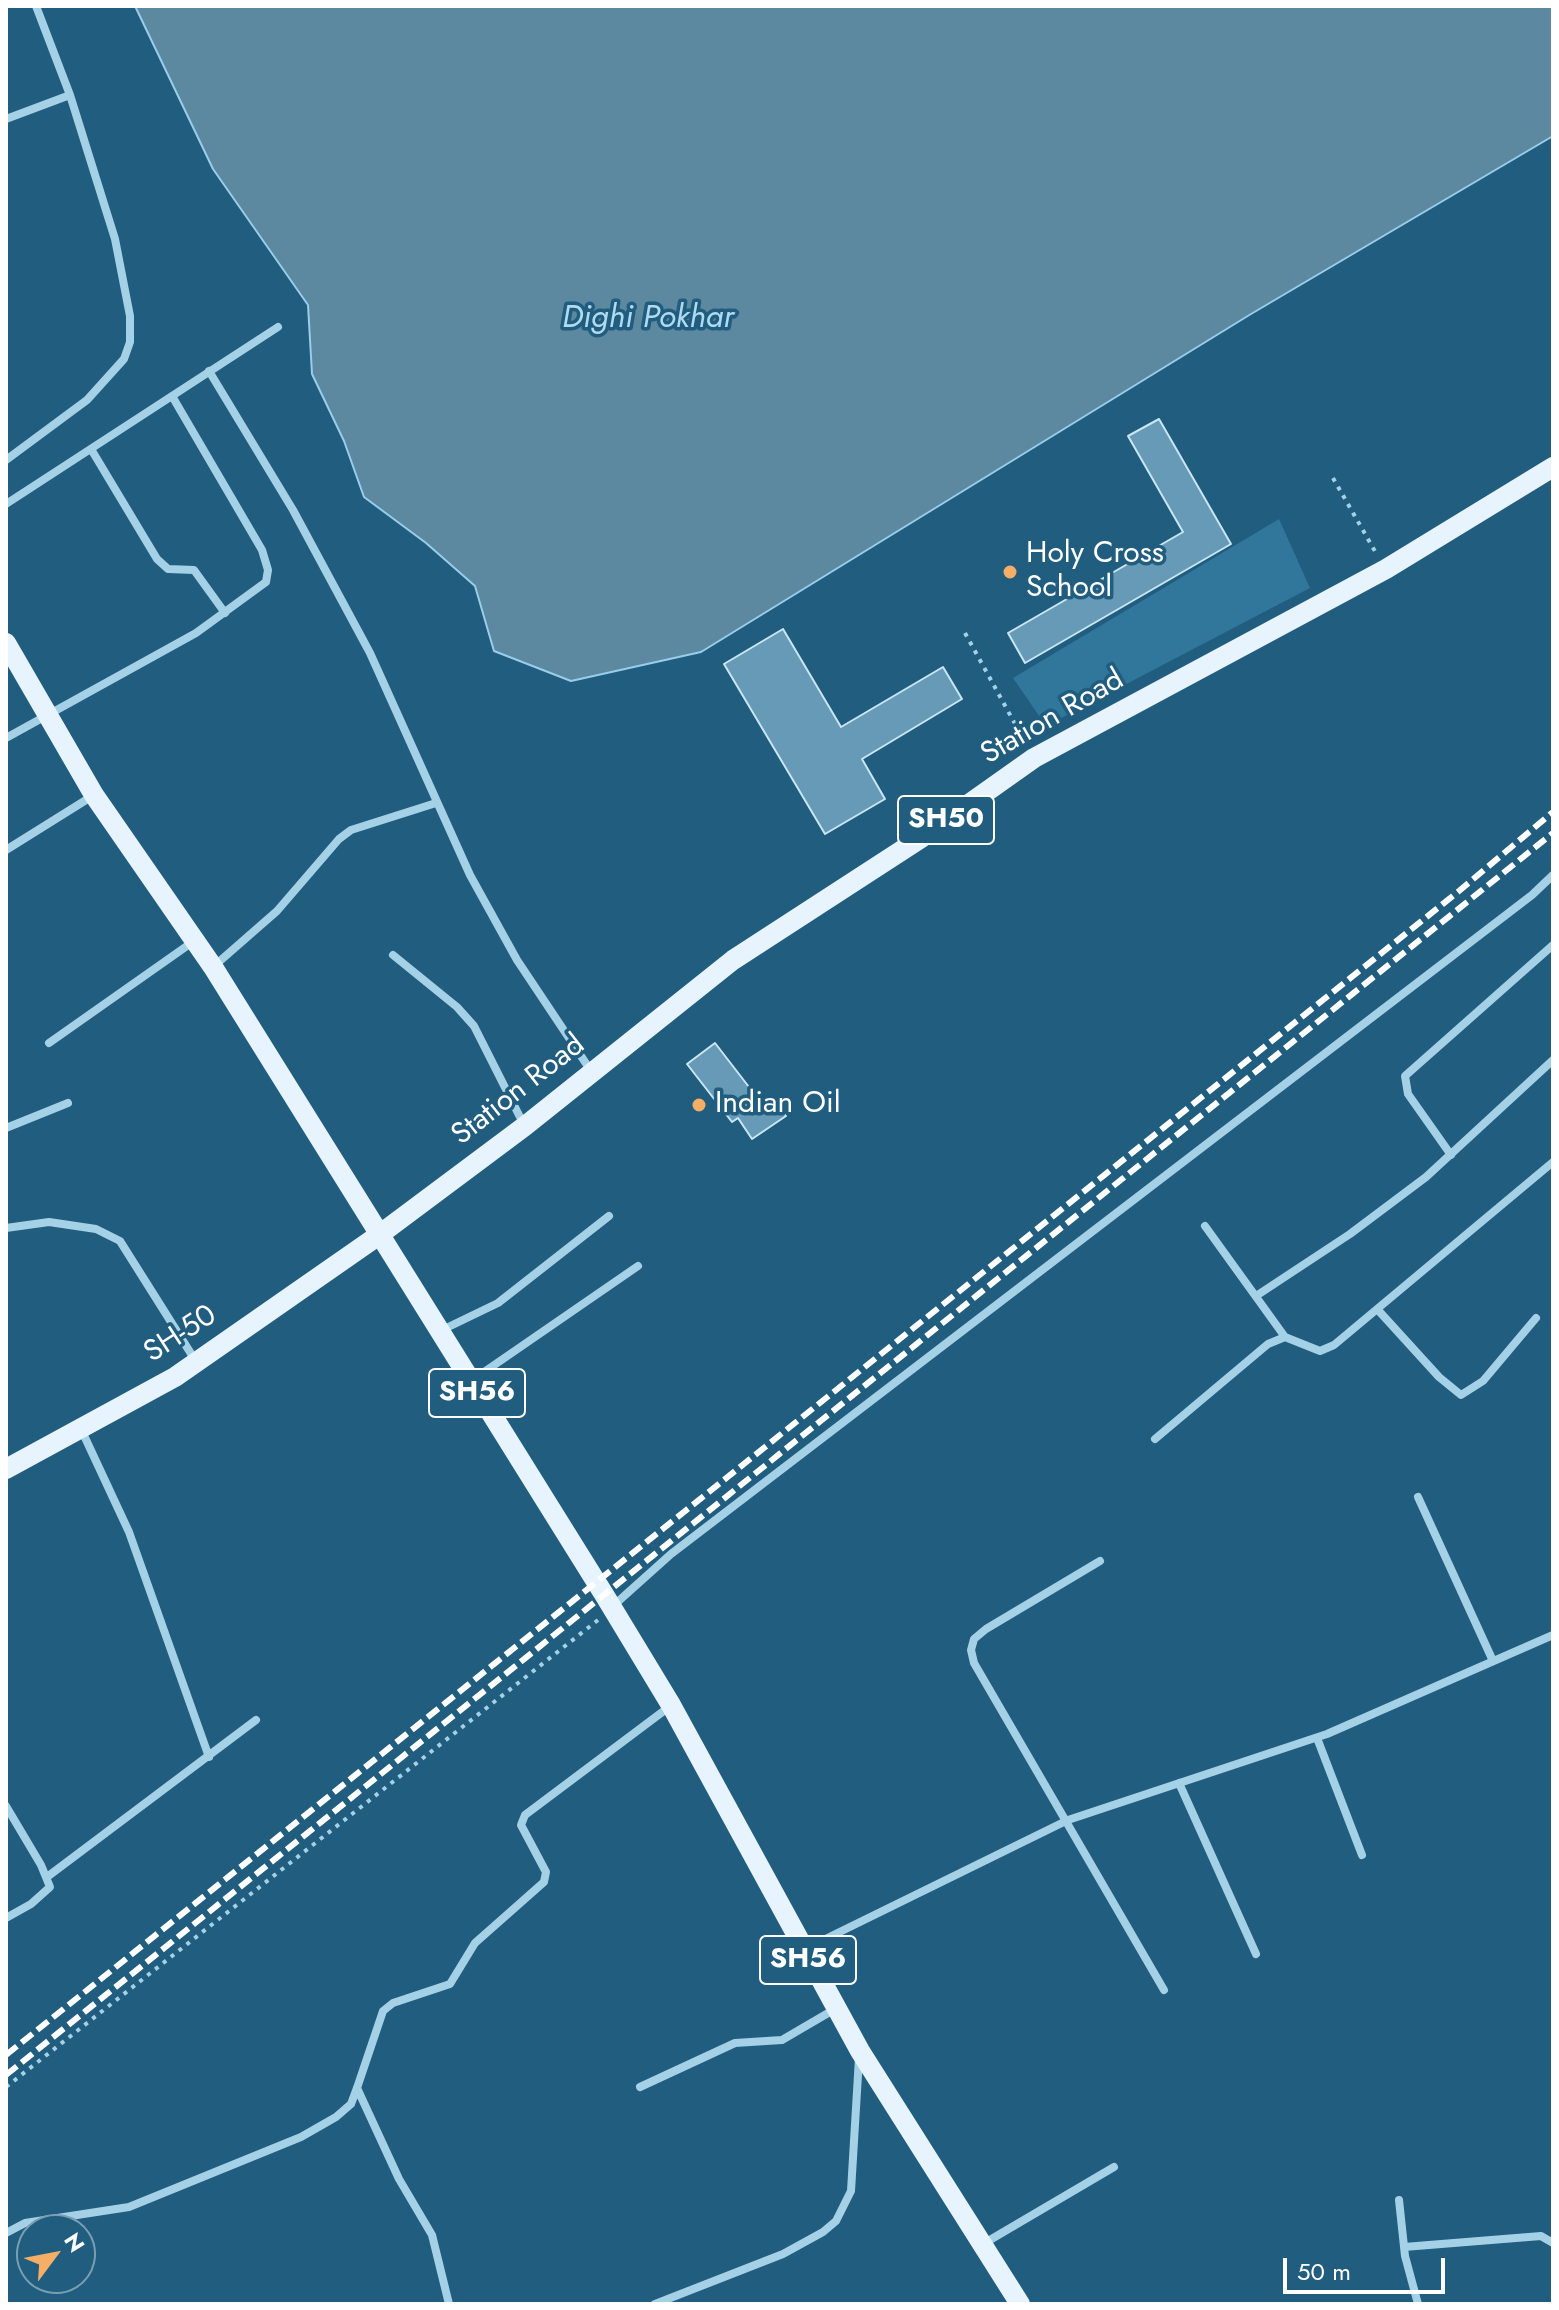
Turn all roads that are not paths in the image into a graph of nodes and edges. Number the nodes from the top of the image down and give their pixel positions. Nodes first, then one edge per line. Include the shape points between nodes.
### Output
1 (36, 6) edge
2 (70, 95) junction
3 (6, 119) edge
4 (278, 327) dead end
5 (209, 371) junction
6 (172, 396) junction
7 (91, 449) junction
8 (6, 460) edge
9 (1553, 467) edge
10 (6, 504) edge
11 (225, 613) junction
12 (6, 643) edge
13 (49, 717) junction
14 (6, 738) edge
15 (94, 795) junction
16 (436, 803) junction
17 (6, 850) edge
18 (1553, 875) edge
19 (195, 941) junction
20 (1553, 945) edge
21 (393, 955) dead end
22 (213, 967) junction
23 (49, 1043) dead end
24 (1553, 1060) edge
25 (592, 1073) junction
26 (68, 1103) dead end
27 (525, 1126) junction
28 (6, 1128) edge
29 (1451, 1155) junction
30 (1553, 1162) edge
31 (609, 1216) dead end
32 (1205, 1226) dead end
33 (6, 1228) edge
34 (379, 1235) junction
35 (638, 1266) dead end
36 (1256, 1296) junction
37 (1378, 1310) junction
38 (1536, 1318) dead end
39 (439, 1332) junction
40 (1285, 1337) junction
41 (197, 1362) junction
42 (470, 1382) junction
43 (81, 1428) junction
44 (1155, 1439) dead end
45 (6, 1469) edge
46 (1418, 1497) dead end
47 (1100, 1561) dead end
48 (611, 1608) junction
49 (1553, 1635) edge
50 (1493, 1661) junction
51 (671, 1705) junction
52 (256, 1720) dead end
53 (1317, 1738) junction
54 (209, 1757) junction
55 (1179, 1783) junction
56 (6, 1806) edge
57 (1068, 1820) junction
58 (1362, 1855) dead end
59 (47, 1877) junction
60 (6, 1918) edge
61 (802, 1950) junction
62 (1256, 1954) dead end
63 (1164, 1990) dead end
64 (836, 2009) junction
65 (860, 2051) junction
66 (640, 2087) dead end
67 (357, 2088) junction
68 (1114, 2167) dead end
69 (1399, 2200) dead end
70 (6, 2233) edge
71 (1553, 2243) edge
72 (982, 2244) junction
73 (1404, 2247) junction
74 (449, 2304) edge
75 (655, 2304) edge
76 (1020, 2304) edge
77 (1418, 2304) edge

1 - 2 street
2 - 3 street
2 - 8 street via 115,239 130,342 124,359 87,400
4 - 5 street
5 - 6 street
5 - 16 street via 293,510 370,653
6 - 7 street
6 - 11 street via 262,550 268,570 266,582
7 - 10 street
7 - 11 street via 157,559 168,569 194,570
9 - 25 main road, Station Road / SH50 via 1386,569 1034,758 733,960
11 - 13 street
12 - 13 main road
13 - 14 street
13 - 15 main road
15 - 17 street
15 - 19 main road
16 - 22 street via 351,830 277,911
16 - 25 street via 517,960
18 - 48 street via 671,1554
19 - 22 main road
19 - 23 street
20 - 29 street via 1405,1076 1408,1094
21 - 27 street via 474,1026
22 - 34 main road
24 - 29 street
25 - 27 main road, Station Road / SH50
26 - 28 street
27 - 34 main road, Station Road / SH50
29 - 36 street via 1350,1234
30 - 37 street
31 - 39 street via 498,1303
32 - 36 street
33 - 41 street via 49,1222 96,1229 120,1241
34 - 39 main road, SH56
34 - 41 main road, SH-50
35 - 42 street
36 - 40 street
37 - 38 street via 1461,1395 1483,1381
37 - 40 street via 1320,1351
39 - 42 main road, SH56
40 - 44 street via 1268,1344
41 - 43 main road, SH-50
42 - 48 main road, SH56
43 - 45 main road, SH-50
43 - 54 street via 129,1532
46 - 50 street
47 - 57 street via 986,1629 971,1650
48 - 51 main road, SH56
49 - 50 street
50 - 53 street
51 - 61 main road, SH56
51 - 67 street via 525,1815 521,1825 546,1872 544,1882 475,1943 450,1984 383,2011
52 - 54 street
53 - 55 street
53 - 58 street
54 - 59 street
55 - 57 street
55 - 62 street
56 - 59 street
57 - 61 street
57 - 63 street
59 - 60 street via 50,1887 44,1895
61 - 64 main road, SH56
64 - 65 main road, SH56
64 - 66 street via 782,2040 735,2043
65 - 72 main road, SH56
65 - 75 street via 851,2191 836,2221 783,2254
67 - 70 street via 343,2111 301,2137 129,2207 25,2223
67 - 74 street via 432,2235
68 - 72 street
69 - 73 street
71 - 73 street via 1541,2236
72 - 76 main road, SH56
73 - 77 street

